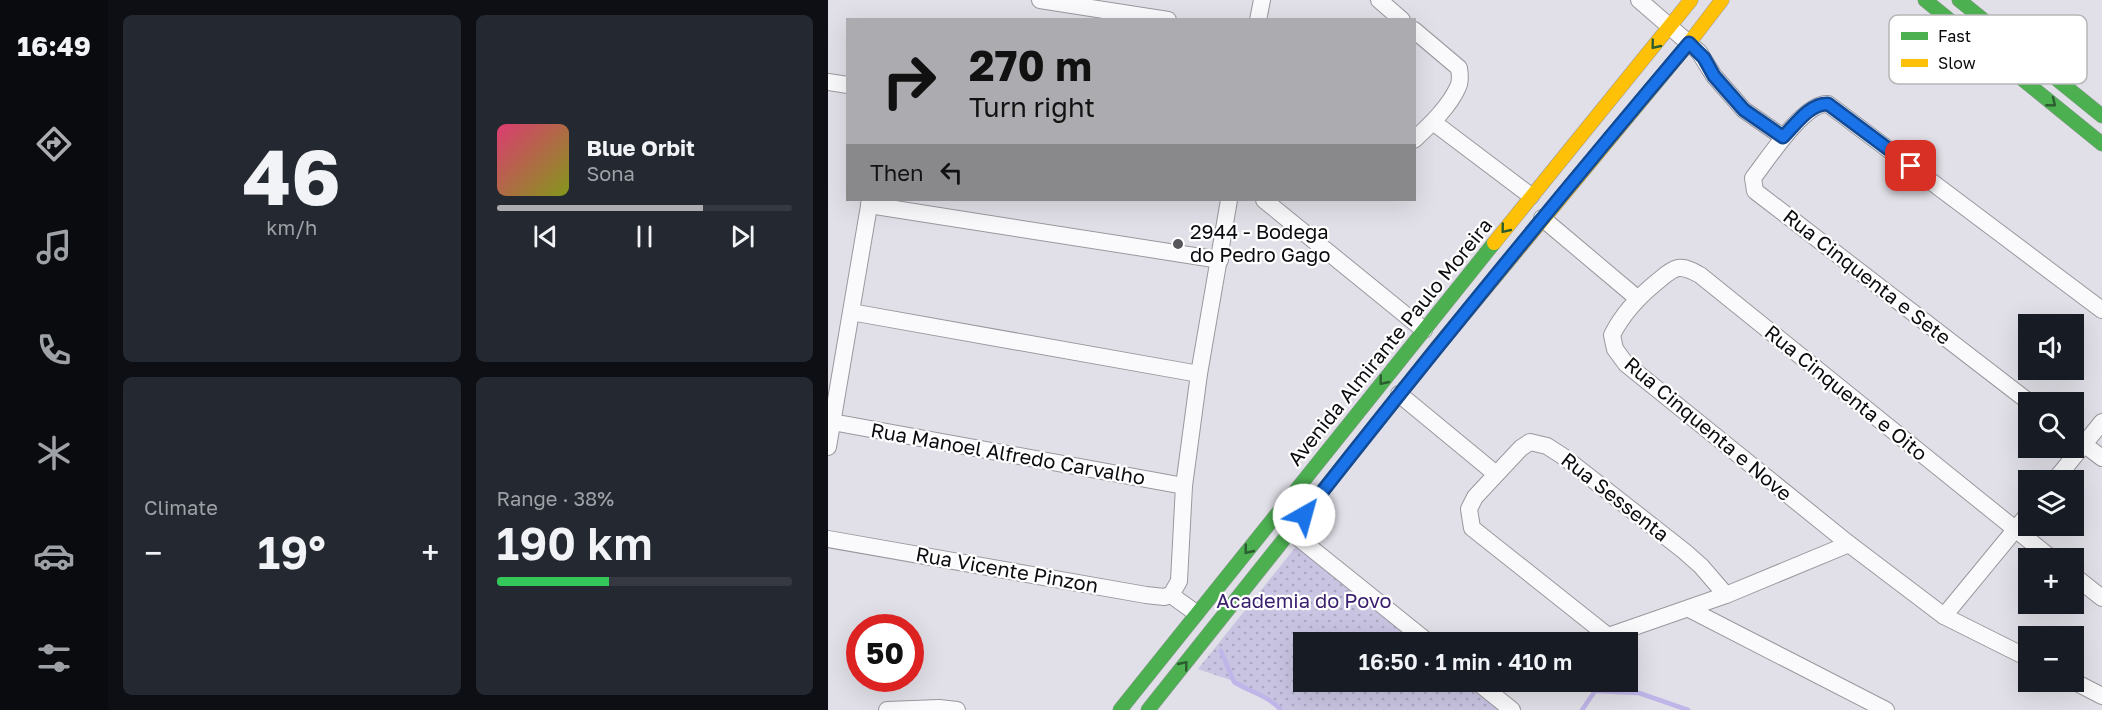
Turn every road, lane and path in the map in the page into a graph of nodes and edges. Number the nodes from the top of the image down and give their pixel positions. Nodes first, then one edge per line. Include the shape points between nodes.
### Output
1 (1040, 0) edge
2 (1262, 0) edge
3 (1379, 0) edge
4 (1639, 0) edge
5 (1691, 0) edge
6 (1722, 0) edge
7 (1925, 0) edge
8 (1959, 0) edge
9 (1943, 15) edge
10 (1977, 15) edge
11 (1155, 18) edge
12 (1258, 18) edge
13 (1400, 18) edge
14 (1670, 26) junction
15 (1416, 32) edge
16 (1689, 43) junction
17 (828, 82) edge
18 (2028, 84) edge
19 (2063, 84) edge
20 (846, 85) edge
21 (2102, 116) edge
22 (1433, 122) junction
23 (1783, 137) junction
24 (1416, 138) edge
25 (2102, 144) edge
26 (1531, 196) junction
27 (1229, 201) edge
28 (1265, 201) edge
29 (869, 202) edge
30 (1542, 218) junction
31 (1220, 260) junction
32 (1637, 298) junction
33 (2102, 310) edge
34 (851, 312) junction
35 (1424, 330) junction
36 (1199, 374) junction
37 (1399, 394) junction
38 (2018, 394) edge
39 (832, 422) junction
40 (2102, 422) edge
41 (2084, 436) edge
42 (2084, 444) edge
43 (828, 447) edge
44 (2102, 458) edge
45 (1496, 474) junction
46 (1184, 486) junction
47 (2018, 526) edge
48 (2015, 530) junction
49 (1291, 532) junction
50 (835, 540) edge
51 (1849, 544) junction
52 (2038, 548) edge
53 (828, 550) edge
54 (2084, 584) edge
55 (1171, 595) junction
56 (1726, 595) junction
57 (2102, 598) edge
58 (1689, 609) junction
59 (1196, 613) junction
60 (1944, 616) junction
61 (1416, 632) edge
62 (1603, 632) edge
63 (1620, 632) edge
64 (2018, 653) edge
65 (2084, 687) edge
66 (1490, 692) edge
67 (2102, 696) edge
68 (887, 710) edge
69 (957, 710) edge
70 (1120, 710) edge
71 (1148, 710) edge
72 (1512, 710) edge
73 (1886, 710) edge

1 - 11 street
2 - 12 street
3 - 13 street
4 - 14 street
5 - 14 main road, Avenida Almirante Paulo Moreira
6 - 16 main road, Avenida Almirante Paulo Moreira
7 -> 9 main road
8 - 10 main road
14 - 16 street
14 -> 26 main road, Avenida Almirante Paulo Moreira
15 - 22 street via 1459,68 1459,86
16 - 23 street via 1744,110
16 - 30 main road, Avenida Almirante Paulo Moreira
17 - 20 street
18 -> 25 main road
19 - 21 main road
22 - 24 street
22 - 26 street
23 - 33 street, Rua Cinquenta e Sete via 1814,106 1828,104
23 - 38 street, Rua Cinquenta e Sete via 1754,178 1755,191
26 -> 35 main road, Avenida Almirante Paulo Moreira
27 - 31 street
28 - 35 street
29 - 31 street
29 - 34 street
30 - 32 street
30 - 37 main road, Avenida Almirante Paulo Moreira
31 - 36 street
32 - 48 street, Rua Cinquenta e Oito via 1676,268 1700,275
32 - 51 street, Rua Cinquenta e Nove via 1612,336 1615,349 1626,364
34 - 36 street
34 - 39 street
35 -> 59 main road, Avenida Almirante Paulo Moreira
36 - 46 street
37 - 45 street
37 - 49 main road, Avenida Almirante Paulo Moreira
39 - 43 street
39 - 46 street, Rua Manoel Alfredo Carvalho
40 - 41 street
42 - 44 street
45 - 56 street, Rua Sessenta via 1530,442 1547,446 1684,551
45 - 62 street via 1469,509 1472,528
46 - 55 street via 1180,572
47 - 48 street
48 - 52 street, Rua Cinquenta e Oito
48 - 60 street
49 - 61 street
71 -> 49 main road, Avenida Almirante Paulo Moreira
50 - 53 street
50 - 55 street, Rua Vicente Pinzon via 1146,595
51 - 56 street
51 - 60 street
54 - 57 street
55 - 59 street
56 - 58 street
58 - 63 street
58 - 73 street
59 - 70 main road, Avenida Almirante Paulo Moreira
60 - 64 street
65 - 67 street
66 - 72 street
68 - 69 street

